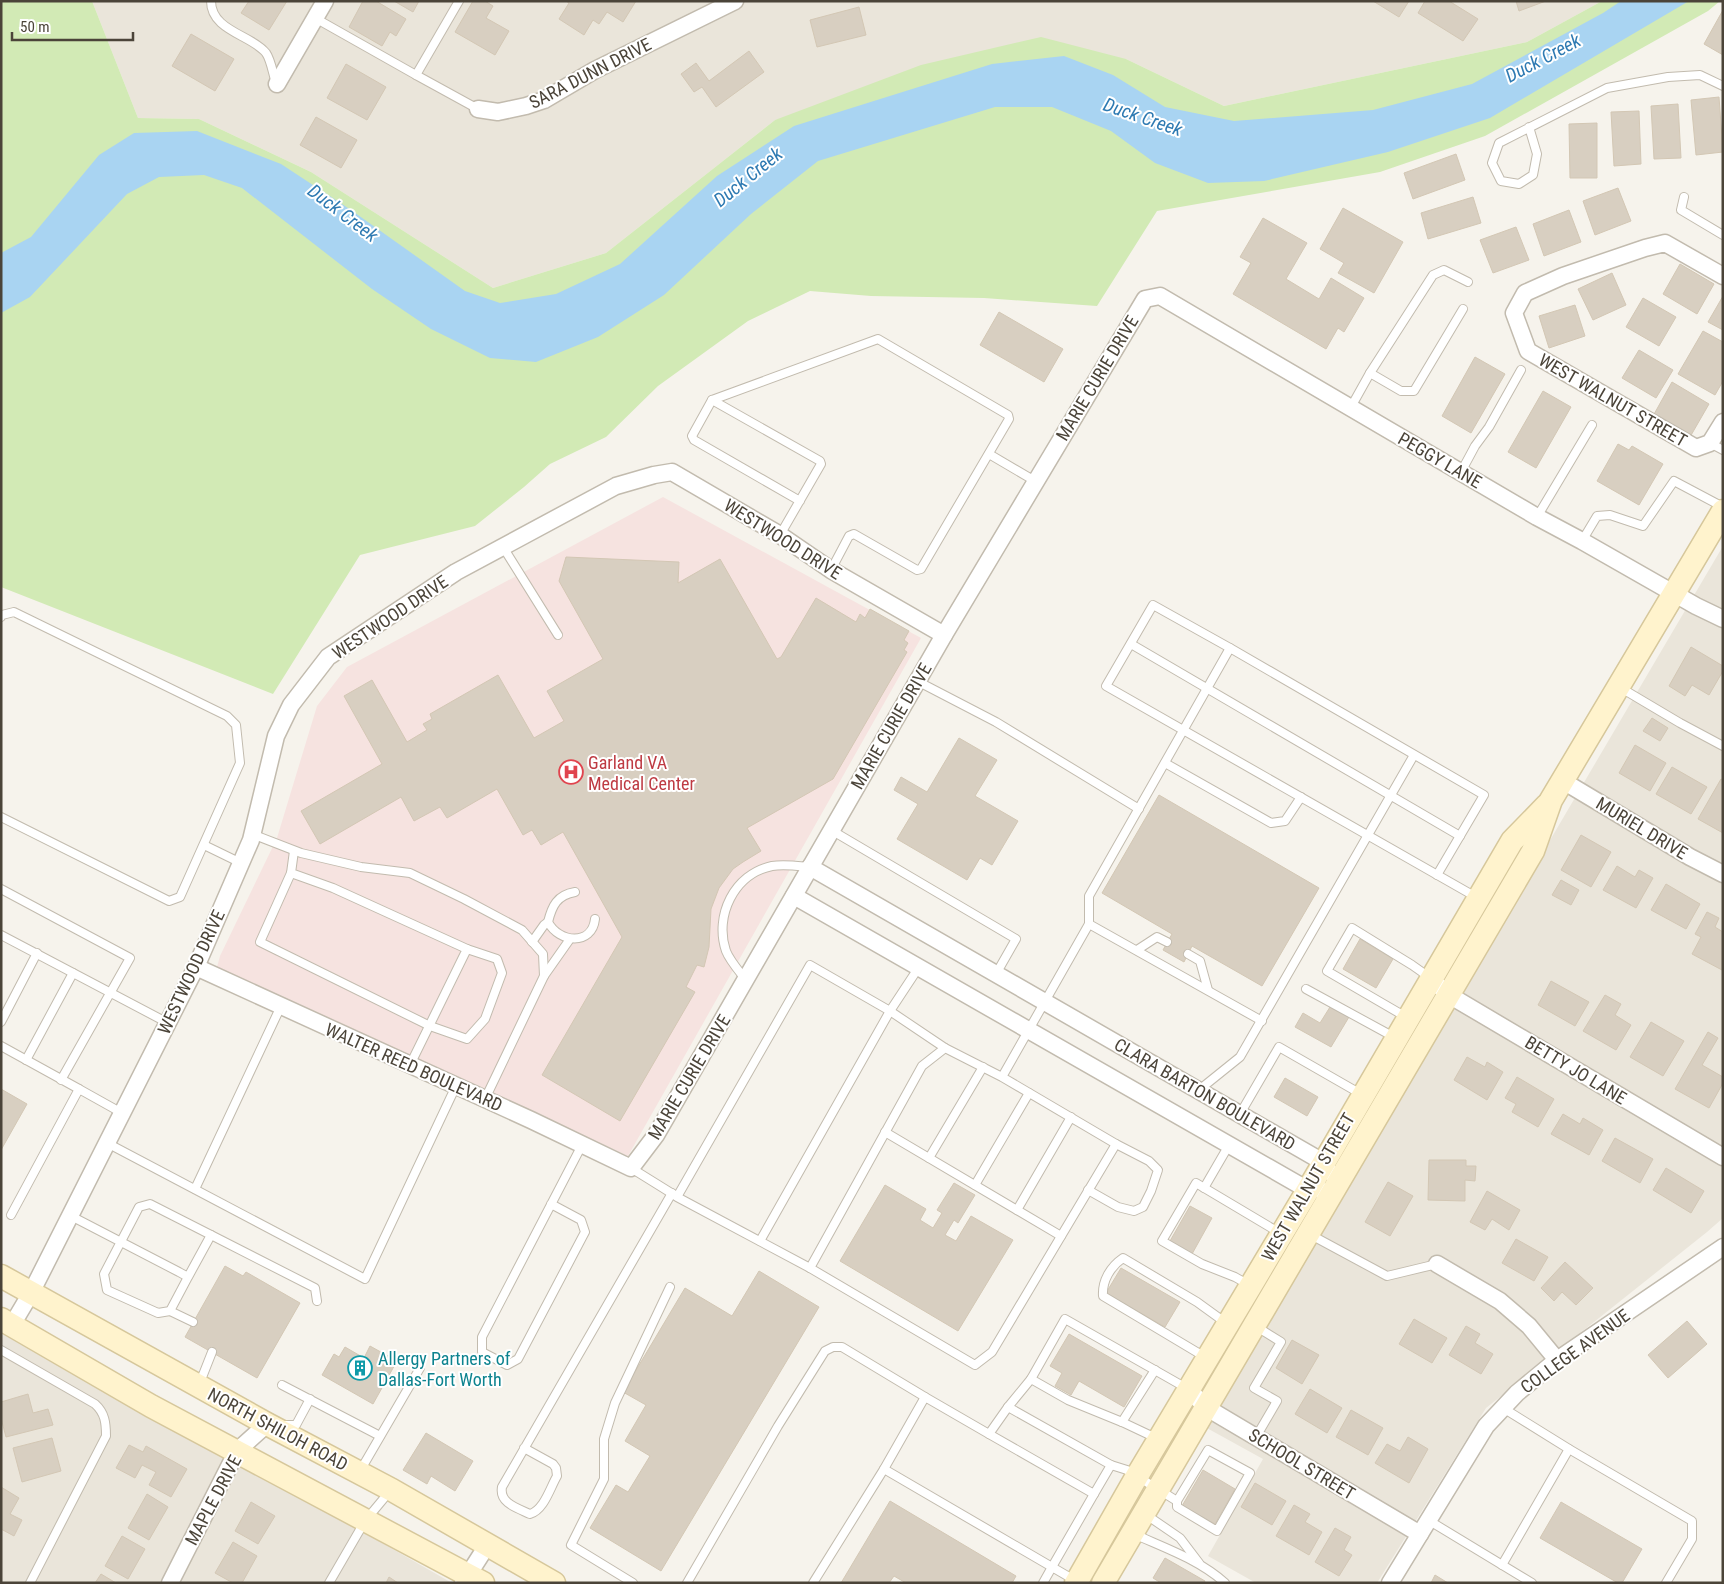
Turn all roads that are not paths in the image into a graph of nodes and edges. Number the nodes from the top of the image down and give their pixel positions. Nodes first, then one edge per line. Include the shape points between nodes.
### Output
1 (211, 1) edge
2 (325, 1) edge
3 (459, 1) edge
4 (734, 1) edge
5 (315, 18) junction
6 (416, 75) junction
7 (277, 84) joint
8 (1723, 86) edge
9 (478, 109) joint
10 (1529, 127) junction
11 (1684, 197) dead end
12 (1723, 235) edge
13 (1723, 276) edge
14 (1468, 282) dead end
15 (1160, 296) joint
16 (1462, 309) dead end
17 (1521, 370) dead end
18 (1370, 373) junction
19 (712, 400) junction
20 (1351, 407) junction
21 (1723, 422) edge
22 (1592, 425) dead end
23 (1716, 447) edge
24 (989, 454) junction
25 (1461, 472) junction
26 (1035, 481) junction
27 (800, 500) junction
28 (1723, 509) edge
29 (1537, 517) junction
30 (780, 535) junction
31 (1582, 541) junction
32 (503, 547) junction
33 (831, 570) junction
34 (1674, 594) junction
35 (1, 618) edge
36 (1723, 619) edge
37 (558, 635) dead end
38 (944, 635) junction
39 (1130, 644) junction
40 (1230, 648) junction
41 (917, 681) junction
42 (1619, 687) junction
43 (1207, 689) junction
44 (1184, 730) junction
45 (1723, 746) edge
46 (1414, 754) junction
47 (1165, 763) junction
48 (1563, 781) junction
49 (1391, 796) junction
50 (1301, 797) junction
51 (1551, 800) junction
52 (1139, 808) junction
53 (1, 818) edge
54 (831, 830) junction
55 (252, 834) junction
56 (1368, 836) junction
57 (1460, 836) junction
58 (204, 845) junction
59 (294, 851) junction
60 (241, 863) junction
61 (810, 868) junction
62 (292, 873) junction
63 (1723, 874) edge
64 (1437, 875) junction
65 (1, 889) edge
66 (575, 892) dead end
67 (794, 896) junction
68 (1478, 898) junction
69 (595, 919) dead end
70 (548, 922) junction
71 (1089, 924) junction
72 (1, 934) edge
73 (570, 939) junction
74 (532, 942) junction
75 (1168, 942) dead end
76 (466, 949) junction
77 (1138, 950) junction
78 (37, 954) junction
79 (1188, 954) dead end
80 (196, 967) junction
81 (918, 967) junction
82 (74, 973) junction
83 (996, 974) junction
84 (544, 976) junction
85 (1431, 979) junction
86 (746, 980) junction
87 (1306, 989) dead end
88 (1208, 990) junction
89 (111, 992) junction
90 (1449, 995) junction
91 (1045, 1002) junction
92 (280, 1006) junction
93 (890, 1011) junction
94 (1408, 1018) junction
95 (1262, 1021) junction
96 (1, 1022) edge
97 (168, 1023) junction
98 (430, 1026) junction
99 (1029, 1030) junction
100 (1396, 1038) junction
101 (1, 1046) edge
102 (945, 1048) junction
103 (26, 1060) junction
104 (410, 1065) junction
105 (983, 1067) junction
106 (1002, 1077) junction
107 (61, 1080) junction
108 (456, 1086) junction
109 (79, 1090) junction
110 (1198, 1090) junction
111 (1029, 1092) junction
112 (1362, 1095) junction
113 (485, 1099) junction
114 (122, 1113) junction
115 (1240, 1114) junction
116 (1071, 1117) junction
117 (885, 1132) junction
118 (107, 1143) junction
119 (582, 1144) junction
120 (1116, 1144) junction
121 (1229, 1145) junction
122 (1723, 1157) edge
123 (929, 1158) junction
124 (1323, 1162) junction
125 (631, 1168) junction
126 (975, 1185) junction
127 (1337, 1186) junction
128 (1204, 1188) junction
129 (195, 1189) junction
130 (1088, 1190) junction
131 (1308, 1190) junction
132 (675, 1195) junction
133 (551, 1204) junction
134 (1018, 1210) junction
135 (11, 1215) dead end
136 (71, 1216) junction
137 (1282, 1234) junction
138 (1309, 1234) junction
139 (210, 1235) junction
140 (1061, 1236) junction
141 (760, 1241) junction
142 (121, 1242) junction
143 (1723, 1247) edge
144 (1437, 1264) joint
145 (810, 1268) junction
146 (1, 1276) edge
147 (188, 1277) junction
148 (1250, 1286) junction
149 (670, 1287) dead end
150 (31, 1293) junction
151 (316, 1301) dead end
152 (170, 1311) junction
153 (7, 1322) edge
154 (193, 1322) dead end
155 (1228, 1324) junction
156 (1255, 1326) junction
157 (1, 1350) edge
158 (212, 1352) dead end
159 (1207, 1358) junction
160 (1557, 1360) junction
161 (420, 1368) dead end
162 (1154, 1370) junction
163 (1031, 1379) junction
164 (282, 1385) dead end
165 (198, 1386) junction
166 (1189, 1390) junction
167 (925, 1397) junction
168 (310, 1399) junction
169 (1008, 1406) junction
170 (1207, 1408) junction
171 (1503, 1408) junction
172 (1122, 1422) junction
173 (267, 1424) junction
174 (989, 1434) junction
175 (380, 1436) junction
176 (1256, 1437) junction
177 (1160, 1440) junction
178 (524, 1448) junction
179 (1569, 1449) junction
180 (237, 1451) junction
181 (1110, 1465) junction
182 (884, 1469) junction
183 (359, 1473) junction
184 (1137, 1476) junction
185 (1158, 1489) junction
186 (392, 1490) junction
187 (1094, 1494) junction
188 (1177, 1501) junction
189 (1144, 1514) junction
190 (365, 1521) junction
191 (1424, 1527) junction
192 (1132, 1534) junction
193 (488, 1544) junction
194 (1502, 1565) junction
195 (1202, 1566) junction
196 (1052, 1567) junction
197 (472, 1580) edge
198 (1076, 1582) edge
199 (1106, 1582) edge
200 (30, 1583) edge
201 (170, 1583) edge
202 (329, 1583) edge
203 (554, 1583) edge
204 (633, 1583) edge
205 (688, 1583) edge
206 (813, 1583) edge
207 (1043, 1583) edge
208 (1226, 1583) edge
209 (1390, 1583) edge
210 (1532, 1583) edge
211 (1666, 1583) edge

1 - 7 lane via 217,19 266,54
2 - 5 street
3 - 6 lane
4 - 9 street, SARA DUNN DRIVE via 595,70 544,100 498,112
5 - 6 lane, SARA DUNN DRIVE
5 - 7 street
6 - 9 lane, SARA DUNN DRIVE
8 - 10 lane via 1700,74 1607,88
10 - 10 lane via 1499,143 1492,163 1501,181 1519,184 1533,175 1537,154
11 - 12 lane via 1681,210
13 - 23 street, WEST WALNUT STREET via 1665,243 1563,276 1525,293 1514,313 1528,351 1696,448
14 - 18 lane via 1444,270 1433,275
15 - 20 street, PEGGY LANE
15 - 26 street, MARIE CURIE DRIVE via 1145,299
16 - 18 lane via 1414,391 1401,391
17 - 25 lane
18 - 20 lane
19 - 24 lane via 878,339 1008,415 1009,419
19 - 27 lane via 692,436 694,440
19 - 27 lane via 820,461 822,464
20 - 25 street, PEGGY LANE
21 - 23 street, WEST WALNUT STREET
22 - 29 lane
24 - 26 lane
24 - 33 lane via 921,569 917,570 854,534
25 - 29 street, PEGGY LANE
26 - 38 street, MARIE CURIE DRIVE
27 - 30 lane
28 - 31 lane via 1674,481 1643,526 1610,515 1597,516
28 - 34 main road, WEST WALNUT STREET
29 - 31 street, PEGGY LANE
30 - 32 street, WESTWOOD DRIVE via 672,472 616,486
30 - 33 street, WESTWOOD DRIVE
31 - 34 street, PEGGY LANE
32 - 37 lane
32 - 55 street, WESTWOOD DRIVE via 456,572 328,657 291,705 276,736
33 - 38 street, WESTWOOD DRIVE
34 - 36 street, PEGGY LANE
34 - 42 main road, WEST WALNUT STREET
35 - 58 lane via 14,612 227,716 236,725 240,763
38 - 41 street, MARIE CURIE DRIVE
39 - 40 lane via 1153,605
39 - 43 lane
39 - 44 lane via 1106,686
40 - 43 lane
40 - 46 lane
41 - 52 lane via 996,722
41 - 54 street, MARIE CURIE DRIVE
42 - 45 lane
42 - 48 main road, WEST WALNUT STREET
43 - 44 lane
43 - 49 lane
44 - 47 lane
44 - 50 lane
46 - 49 lane
46 - 57 lane via 1484,795
47 - 50 lane via 1271,823 1285,822
47 - 52 lane
48 - 51 main road, WEST WALNUT STREET
48 - 63 street, MURIEL DRIVE
49 - 56 lane
49 - 57 lane
50 - 56 lane
51 - 68 main road, WEST WALNUT STREET via 1512,841
51 - 90 main road, WEST WALNUT STREET via 1534,851
52 - 71 lane via 1089,896
53 - 58 lane via 169,901 180,898
54 - 61 street, MARIE CURIE DRIVE
54 - 83 lane via 1016,939
55 - 59 lane
55 - 60 street, WESTWOOD DRIVE
56 - 64 lane
56 - 95 lane
57 - 64 lane
58 - 60 lane
59 - 62 lane
59 - 74 lane via 361,867 410,873 522,930
60 - 80 street, WESTWOOD DRIVE
61 - 67 street, MARIE CURIE DRIVE
61 - 83 street, CLARA BARTON BOULEVARD
61 - 86 lane via 771,866 750,875 735,890 725,909 722,931 727,952
62 - 76 lane via 333,888
62 - 98 lane via 260,942
64 - 68 lane
65 - 89 lane via 130,958
66 - 70 lane via 557,900
67 - 81 street, CLARA BARTON BOULEVARD
67 - 86 street, MARIE CURIE DRIVE
68 - 85 main road, WEST WALNUT STREET
69 - 73 lane via 586,935
70 - 73 lane via 552,930
70 - 74 lane
71 - 77 lane
71 - 91 lane
72 - 78 lane
73 - 84 lane
74 - 84 lane via 543,954
75 - 77 lane via 1157,937
76 - 98 lane
76 - 98 lane via 497,958 502,973 485,1019 467,1039
77 - 88 lane
78 - 82 lane
78 - 96 lane
79 - 88 lane via 1200,961
80 - 92 street, WALTER REED BOULEVARD
80 - 97 street, WESTWOOD DRIVE
81 - 93 lane
81 - 99 street, CLARA BARTON BOULEVARD
82 - 89 lane
82 - 103 lane
83 - 91 street, CLARA BARTON BOULEVARD
84 - 113 lane
85 - 90 street, BETTY JO LANE
85 - 94 main road, WEST WALNUT STREET
85 - 94 lane via 1352,928 1327,971
86 - 125 street, MARIE CURIE DRIVE via 656,1135
87 - 100 lane
88 - 95 lane
89 - 97 lane
89 - 107 lane
90 - 122 street, BETTY JO LANE
90 - 127 main road, WEST WALNUT STREET
91 - 99 lane
91 - 110 street, CLARA BARTON BOULEVARD
92 - 104 street, WALTER REED BOULEVARD
92 - 129 lane
93 - 102 lane
93 - 132 lane via 810,965
93 - 141 lane
94 - 100 main road, WEST WALNUT STREET
95 - 110 lane via 1240,1057
97 - 114 street, WESTWOOD DRIVE
98 - 104 lane
99 - 106 lane
99 - 121 street, CLARA BARTON BOULEVARD
100 - 112 main road, WEST WALNUT STREET
101 - 103 lane
102 - 105 lane
102 - 117 lane via 922,1066
103 - 107 lane
104 - 108 street, WALTER REED BOULEVARD
105 - 106 lane
105 - 123 lane
106 - 111 lane
107 - 109 lane
108 - 113 street, WALTER REED BOULEVARD
108 - 129 lane via 365,1279
109 - 114 lane
109 - 135 lane
110 - 115 street, CLARA BARTON BOULEVARD
111 - 116 lane
111 - 126 lane
112 - 115 lane via 1279,1047
112 - 124 main road, WEST WALNUT STREET
113 - 119 street, WALTER REED BOULEVARD
114 - 118 street, WESTWOOD DRIVE
115 - 124 street, CLARA BARTON BOULEVARD
116 - 120 lane
116 - 134 lane
117 - 123 lane
117 - 145 lane
118 - 129 lane
118 - 136 street, WESTWOOD DRIVE
119 - 125 street, WALTER REED BOULEVARD
119 - 133 lane
120 - 130 lane
120 - 130 lane via 1149,1161 1158,1170 1142,1207 1134,1211 1118,1207
121 - 128 lane
121 - 131 street, CLARA BARTON BOULEVARD
123 - 126 lane
124 - 127 street, CLARA BARTON BOULEVARD
124 - 131 main road, WEST WALNUT STREET
125 - 132 lane
126 - 134 lane
127 - 131 street
127 - 138 main road, WEST WALNUT STREET
128 - 137 lane
128 - 148 lane via 1196,1183 1162,1241
130 - 140 lane
131 - 137 main road, WEST WALNUT STREET
132 - 141 lane
132 - 178 lane
133 - 133 lane via 482,1337 482,1352 508,1365 518,1360 585,1232 581,1220
134 - 140 lane
136 - 142 lane
136 - 150 street, WESTWOOD DRIVE
137 - 148 main road, WEST WALNUT STREET
138 - 144 lane via 1387,1276
138 - 156 main road, WEST WALNUT STREET
139 - 142 lane via 150,1204 139,1207
139 - 147 lane
139 - 151 lane via 315,1288
140 - 145 lane via 992,1352 974,1365
141 - 145 lane
142 - 147 lane
142 - 152 lane via 104,1274 107,1290 158,1314
143 - 160 street, COLLEGE AVENUE
144 - 160 street via 1500,1301 1529,1326
146 - 150 main road, NORTH SHILOH ROAD
147 - 152 lane
148 - 155 main road, WEST WALNUT STREET
149 - 204 lane via 615,1403 604,1439 604,1479 571,1546
150 - 153 street, WESTWOOD DRIVE
150 - 165 main road, NORTH SHILOH ROAD
152 - 154 lane
153 - 180 main road via 151,1406
155 - 159 main road, WEST WALNUT STREET
155 - 159 lane via 1123,1258 1115,1264 1102,1285 1103,1296
156 - 170 main road, WEST WALNUT STREET
156 - 176 lane via 1281,1342 1254,1388 1278,1401
157 - 200 lane via 95,1404 101,1409 106,1422 106,1436
158 - 165 lane
159 - 166 main road, WEST WALNUT STREET
160 - 171 street, COLLEGE AVENUE
161 - 175 lane
162 - 163 lane via 1065,1319
162 - 166 lane
162 - 172 lane
163 - 169 lane
163 - 172 lane via 1068,1400
164 - 168 lane
165 - 173 main road, NORTH SHILOH ROAD
166 - 170 street, SCHOOL STREET
166 - 177 main road, WEST WALNUT STREET
167 - 174 lane
167 - 182 lane
167 - 205 lane via 842,1347 825,1351
168 - 173 lane via 296,1425
168 - 175 lane
169 - 174 lane
169 - 181 lane
170 - 176 street, SCHOOL STREET
170 - 185 main road, WEST WALNUT STREET
171 - 179 lane
171 - 191 street, COLLEGE AVENUE via 1486,1426
172 - 177 lane
173 - 180 street, MAPLE DRIVE
173 - 183 main road, NORTH SHILOH ROAD
174 - 187 lane
175 - 183 lane
176 - 191 street, SCHOOL STREET
177 - 184 main road, WEST WALNUT STREET
178 - 178 lane via 500,1494 504,1500 530,1514 541,1506 557,1471 553,1464
179 - 194 lane
179 - 211 lane via 1692,1521 1692,1539
180 - 190 main road
180 - 201 street, MAPLE DRIVE
181 - 184 lane
181 - 187 lane
182 - 196 lane
182 - 206 lane
183 - 186 main road, NORTH SHILOH ROAD
184 - 185 lane
184 - 198 main road, WEST WALNUT STREET
185 - 188 lane
185 - 189 main road, WEST WALNUT STREET
186 - 190 lane
186 - 193 main road, NORTH SHILOH ROAD
187 - 196 lane
188 - 188 lane via 1208,1450 1250,1474 1217,1531 1177,1507
189 - 192 main road, WEST WALNUT STREET
189 - 195 lane via 1180,1538
190 - 197 main road
190 - 202 lane
191 - 194 lane
191 - 209 street, COLLEGE AVENUE
192 - 195 lane
192 - 199 main road, WEST WALNUT STREET
193 - 197 street
193 - 203 main road, NORTH SHILOH ROAD
194 - 210 lane
195 - 208 lane
196 - 198 lane
196 - 207 lane

